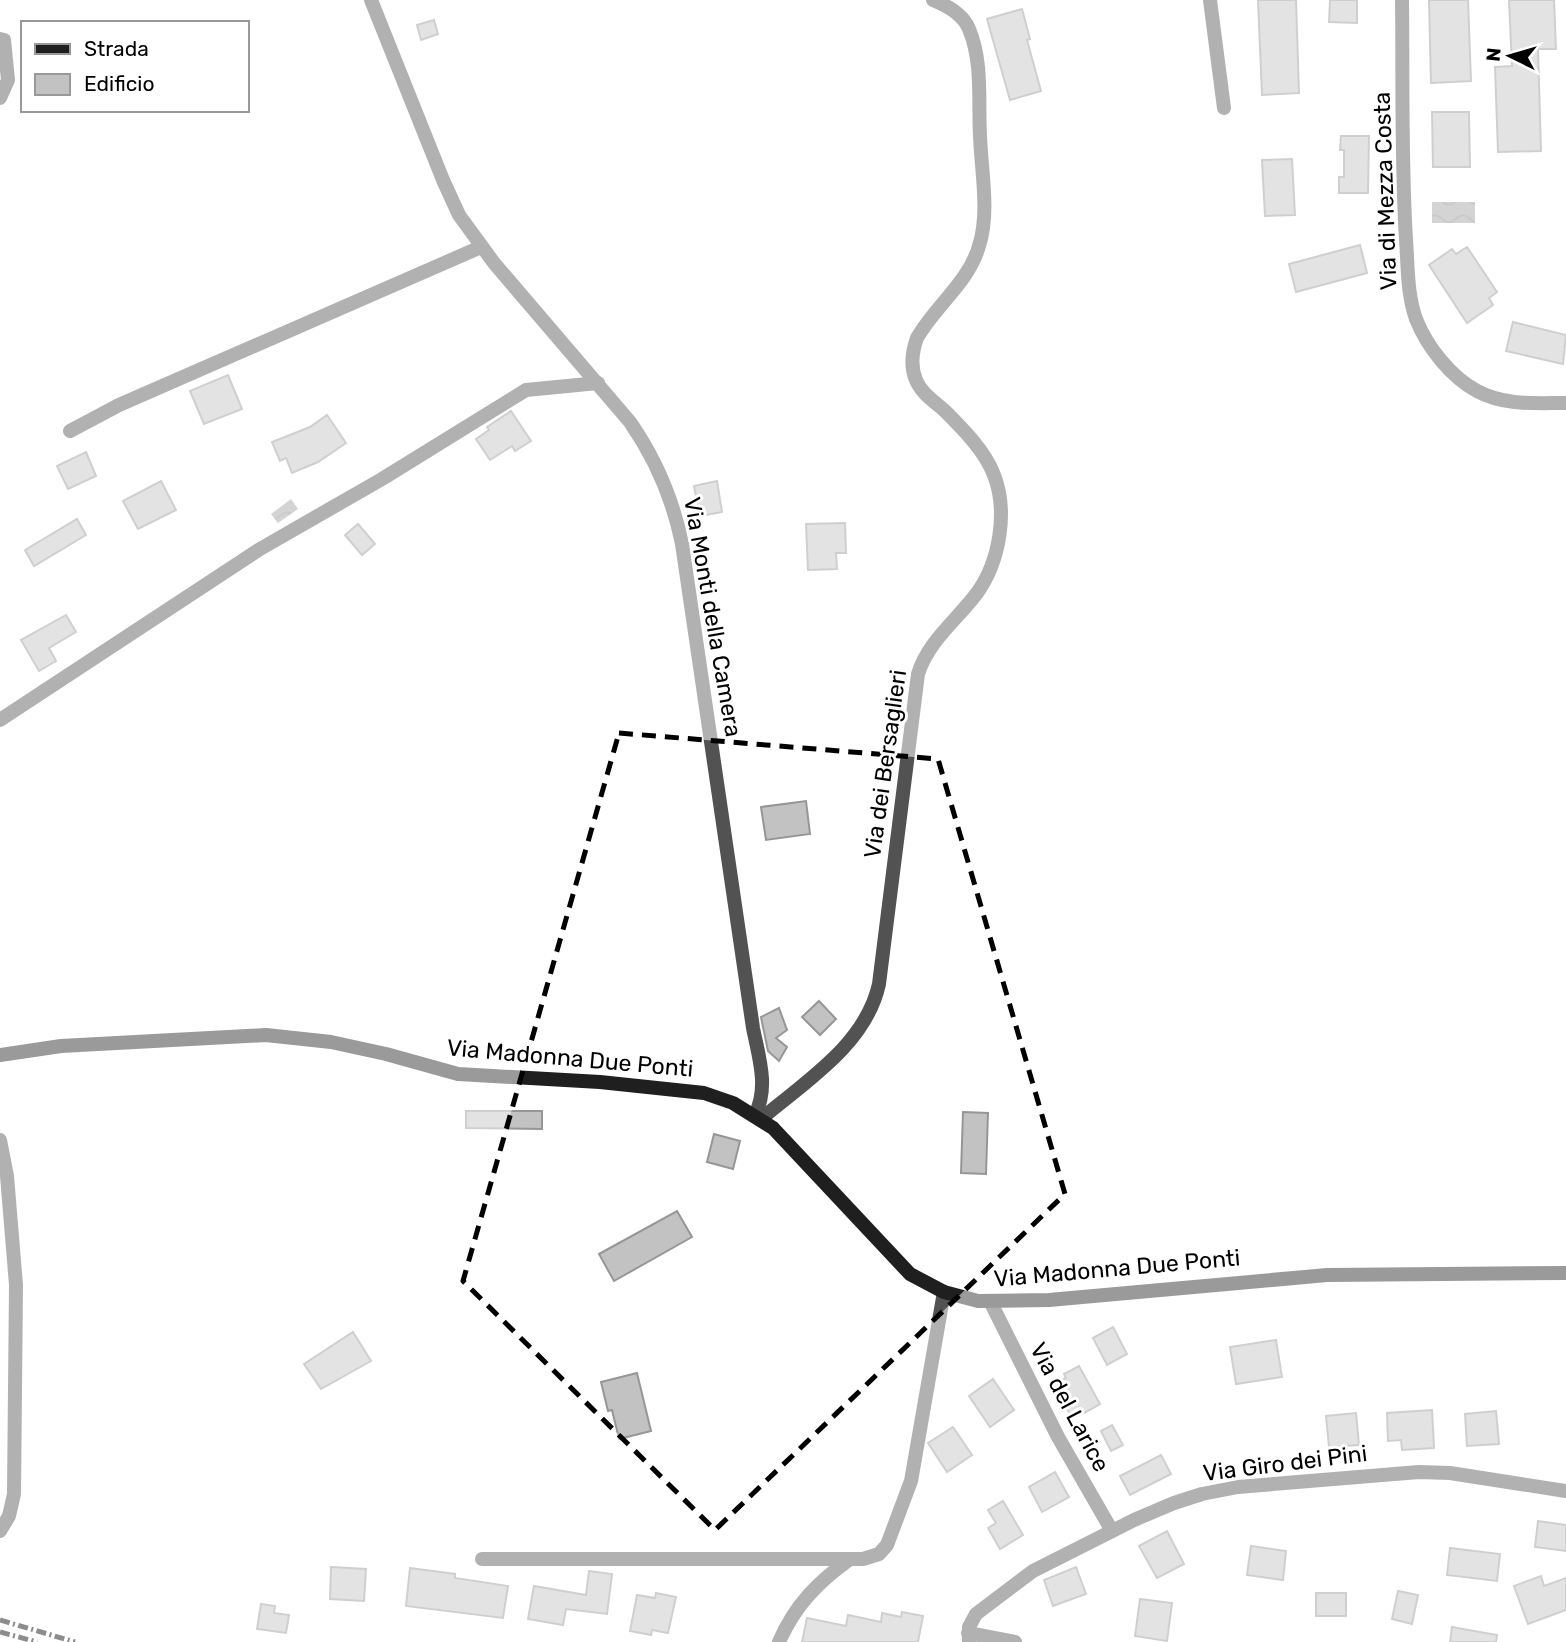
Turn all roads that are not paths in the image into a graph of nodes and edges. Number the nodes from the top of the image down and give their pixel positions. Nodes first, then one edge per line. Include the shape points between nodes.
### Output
1 (371, 0) edge
2 (933, 0) edge
3 (1210, 0) edge
4 (1402, 0) edge
5 (0, 39) edge
6 (0, 98) edge
7 (1224, 108) dead end
8 (481, 247) junction
9 (598, 383) junction
10 (1566, 403) edge
11 (69, 431) dead end
12 (0, 720) edge
13 (0, 1055) edge
14 (758, 1117) junction
15 (0, 1140) edge
16 (1566, 1273) edge
17 (944, 1292) junction
18 (991, 1303) junction
19 (1566, 1491) edge
20 (0, 1531) edge
21 (1112, 1531) junction
22 (482, 1559) dead end
23 (850, 1559) junction
24 (969, 1638) edge
25 (779, 1642) edge
26 (1015, 1642) edge

1 - 8 street, Via Monti della Camera via 448,193
2 - 14 street, Via dei Bersaglieri via 961,16 971,35 979,84 983,223 970,267 917,338 912,370 919,385 990,468 1000,503 999,535 977,594 928,651 916,681 879,984 871,1011 849,1042
3 - 7 street
4 - 10 street, Via di Mezza Costa via 1405,223 1417,320 1440,358 1478,392 1511,402
5 - 6 street via 4,40 8,80
8 - 9 street, Via Monti della Camera
8 - 11 street
9 - 12 street via 526,390 260,549
9 - 14 street, Via Monti della Camera via 649,451 669,493 678,526 762,1075
13 - 14 main road, Via Madonna Due Ponti via 61,1046 284,1036 360,1048 458,1074 693,1091 733,1103
14 - 17 main road, Via Madonna Due Ponti via 794,1149 905,1269
15 - 20 street via 14,1251 16,1351 14,1494
16 - 18 main road, Via Madonna Due Ponti via 1327,1275
17 - 18 main road, Via Madonna Due Ponti
17 - 23 street via 909,1490 884,1550 869,1558
18 - 21 street, Via del Larice via 1058,1437
19 - 21 street, Via Giro dei Pini via 1427,1472 1238,1487 1184,1499
21 - 24 street, Via Giro dei Pini via 1020,1579 976,1614
22 - 23 street
23 - 25 street via 805,1597
24 - 26 street

